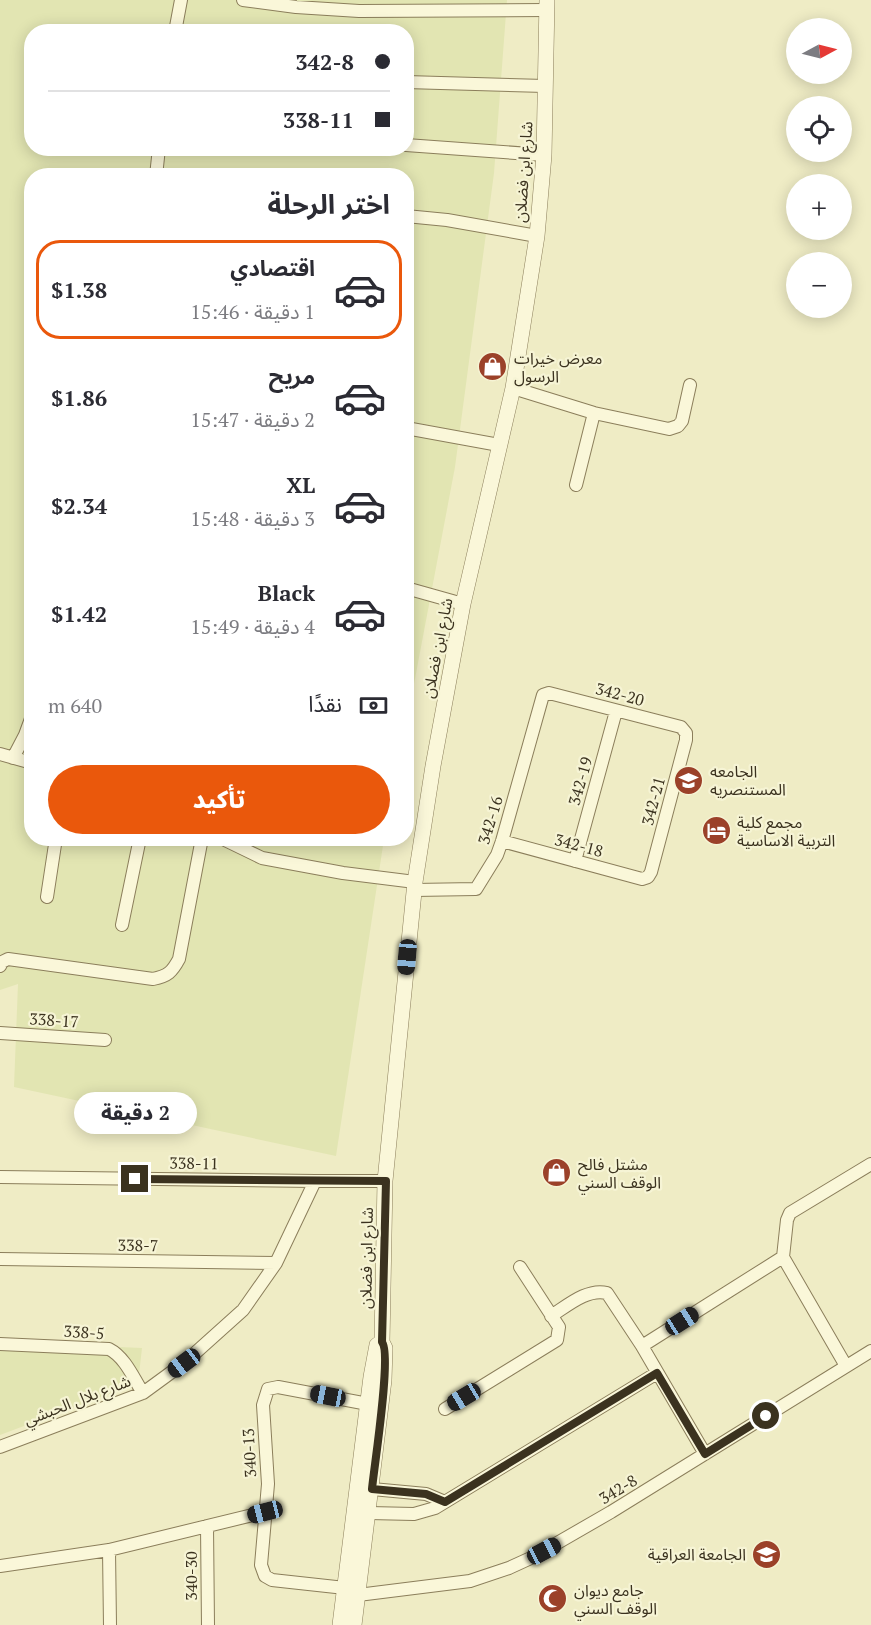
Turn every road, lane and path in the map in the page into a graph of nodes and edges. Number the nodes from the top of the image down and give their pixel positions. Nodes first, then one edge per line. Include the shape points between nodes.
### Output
1 (181, 0) edge
2 (243, 0) edge
3 (547, 5) edge
4 (176, 24) edge
5 (414, 82) edge
6 (545, 86) junction
7 (414, 146) edge
8 (544, 155) junction
9 (414, 217) edge
10 (537, 236) junction
11 (690, 385) dead end
12 (513, 388) junction
13 (594, 413) junction
14 (414, 429) edge
15 (499, 445) junction
16 (576, 485) dead end
17 (414, 590) edge
18 (463, 604) junction
19 (543, 695) joint
20 (616, 711) junction
21 (686, 733) joint
22 (24, 739) edge
23 (0, 754) edge
24 (13, 758) junction
25 (24, 761) edge
26 (502, 841) junction
27 (55, 846) edge
28 (138, 846) edge
29 (200, 846) edge
30 (237, 846) edge
31 (575, 861) junction
32 (648, 877) joint
33 (414, 886) junction
34 (47, 897) dead end
35 (122, 925) dead end
36 (0, 966) edge
37 (0, 1033) edge
38 (105, 1040) dead end
39 (871, 1164) edge
40 (0, 1177) edge
41 (315, 1181) junction
42 (386, 1181) junction
43 (783, 1257) junction
44 (0, 1259) edge
45 (276, 1263) junction
46 (520, 1267) dead end
47 (551, 1316) junction
48 (382, 1342) junction
49 (0, 1344) edge
50 (642, 1346) junction
51 (871, 1351) edge
52 (846, 1366) junction
53 (657, 1373) junction
54 (143, 1393) junction
55 (368, 1404) junction
56 (445, 1408) dead end
57 (0, 1447) edge
58 (705, 1454) junction
59 (372, 1489) junction
60 (445, 1502) junction
61 (265, 1512) junction
62 (369, 1513) junction
63 (207, 1526) junction
64 (109, 1550) junction
65 (0, 1566) edge
66 (352, 1591) junction
67 (110, 1625) edge
68 (208, 1625) edge
69 (340, 1625) edge
70 (354, 1625) edge

1 - 4 street
2 - 3 street via 359,11
3 - 6 street, شارع ابن فضلان
5 - 6 street
6 - 8 street, شارع ابن فضلان
7 - 8 street
8 - 10 street, شارع ابن فضلان
9 - 10 street
10 - 12 street, شارع ابن فضلان
11 - 13 street via 682,421 675,428
12 - 13 street
12 - 15 street, شارع ابن فضلان
13 - 16 street
14 - 15 street
15 - 18 street, شارع ابن فضلان
17 - 18 street
18 - 33 street, شارع ابن فضلان
19 - 20 street, 342-20 via 549,693
19 - 26 street, 342-16
20 - 21 street, 342-20 via 681,728
20 - 31 street, 342-19
21 - 32 street, 342-21
22 - 24 street
23 - 24 street
24 - 25 street
26 - 31 street, 342-18
26 - 33 street, 342-16 via 476,889
27 - 34 street
28 - 35 street
29 - 36 street via 179,959 166,977 153,979 8,959
30 - 33 street via 262,858
31 - 32 street, 342-18 via 642,879
33 - 42 street, شارع ابن فضلان
37 - 38 street, 338-17
39 - 43 street via 789,1214
40 - 41 street, 338-11
41 - 42 street
41 - 45 street, شارع بلال الحبشي
42 - 48 street, شارع ابن فضلان
43 - 50 street
43 - 52 street
44 - 45 street, 338-7
45 - 54 street, شارع بلال الحبشي via 243,1310 184,1363
46 - 47 street
47 - 50 street via 589,1293 608,1293
47 - 56 street via 558,1327 557,1340
48 - 55 street, شارع ابن فضلان via 377,1345 374,1358
48 - 59 street, شارع ابن فضلان via 384,1380
49 - 54 street, 338-5 via 109,1349 123,1362
50 - 53 street
51 - 52 street, 342-8
52 - 58 street, 342-8
53 - 58 street
53 - 60 street
54 - 57 street, شارع بلال الحبشي
55 - 61 street, 340-13 via 287,1388 268,1389 263,1405 268,1484
55 - 66 street, شارع ابن فضلان
58 - 66 street, 342-8 via 556,1545 509,1568 470,1581
59 - 60 street via 426,1494
59 - 62 street, شارع ابن فضلان
60 - 62 street via 414,1514
61 - 63 street
61 - 66 street, 340-13 via 261,1565 265,1576
62 - 66 street, شارع ابن فضلان
63 - 64 street
63 - 68 street, 340-30
64 - 65 street
64 - 67 street
66 - 69 street, شارع ابن فضلان
66 - 70 street, شارع ابن فضلان

